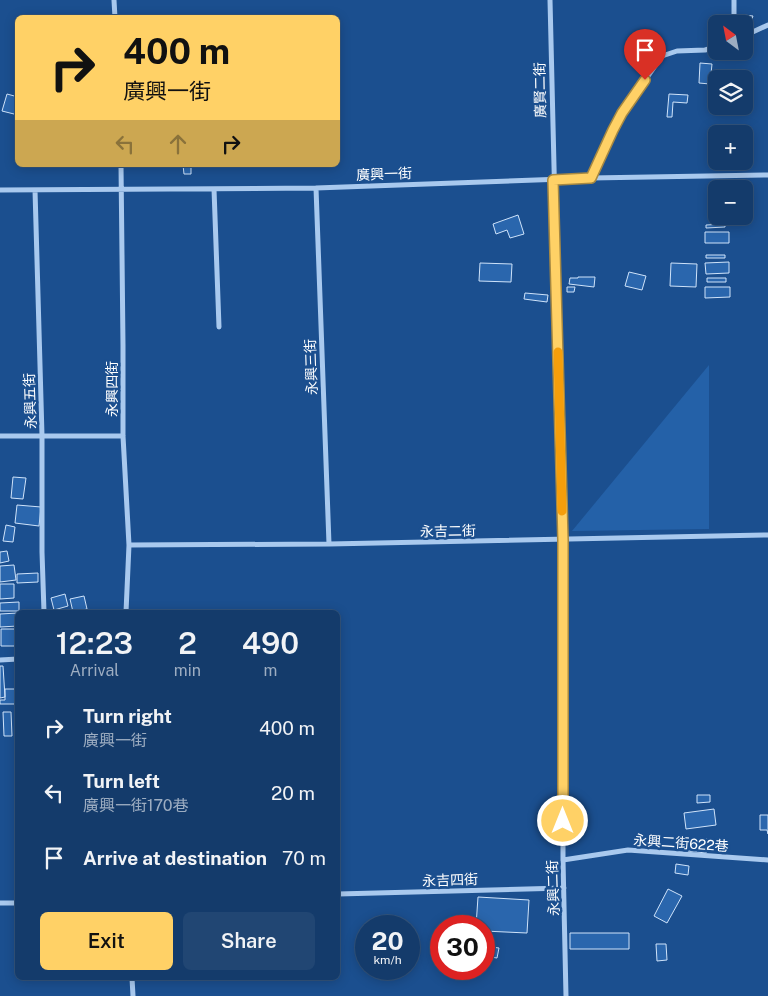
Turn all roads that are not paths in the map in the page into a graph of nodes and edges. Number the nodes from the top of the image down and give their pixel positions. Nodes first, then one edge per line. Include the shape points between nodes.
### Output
1 (114, 0) edge
2 (550, 0) edge
3 (734, 0) edge
4 (115, 15) edge
5 (734, 15) edge
6 (768, 25) edge
7 (753, 32) edge
8 (708, 49) edge
9 (121, 167) edge
10 (768, 175) edge
11 (591, 178) junction
12 (553, 180) junction
13 (316, 188) junction
14 (122, 189) junction
15 (214, 189) junction
16 (0, 190) edge
17 (35, 190) junction
18 (219, 327) dead end
19 (42, 435) junction
20 (0, 436) edge
21 (123, 436) junction
22 (768, 535) edge
23 (563, 540) junction
24 (128, 544) junction
25 (329, 544) junction
26 (44, 610) edge
27 (126, 610) edge
28 (0, 660) edge
29 (15, 660) edge
30 (563, 860) junction
31 (768, 860) edge
32 (564, 888) junction
33 (340, 894) edge
34 (0, 903) edge
35 (15, 903) edge
36 (132, 980) edge
37 (133, 996) edge
38 (566, 996) edge

1 - 4 street
2 - 12 street, 廣賢二街
3 - 5 street
6 - 7 street
8 - 11 street via 677,51 662,56 622,113
9 - 14 street, 永興四街
10 - 11 street, 廣興一街
11 - 12 street, 廣興一街
12 - 13 street, 廣興一街
12 - 23 street, 永興二街
13 - 15 street, 廣興一街
13 - 25 street, 永興三街
14 - 15 street, 廣興一街
14 - 17 street, 廣興一街
14 - 21 street, 永興四街
15 - 18 street
16 - 17 street, 廣興一街
17 - 19 street, 永興五街
19 - 20 street
19 - 21 street
19 - 26 street, 永興五街
21 - 24 street, 永興四街
22 - 23 street, 永吉二街
23 - 25 street, 永吉二街
23 - 30 street, 永興二街
24 - 25 street, 永吉二街
24 - 27 street, 永興四街
28 - 29 street
30 - 31 street, 永興二街622巷 via 628,850
30 - 32 street, 永興二街
32 - 33 street, 永吉四街
32 - 38 street, 永興二街
34 - 35 street
36 - 37 street

